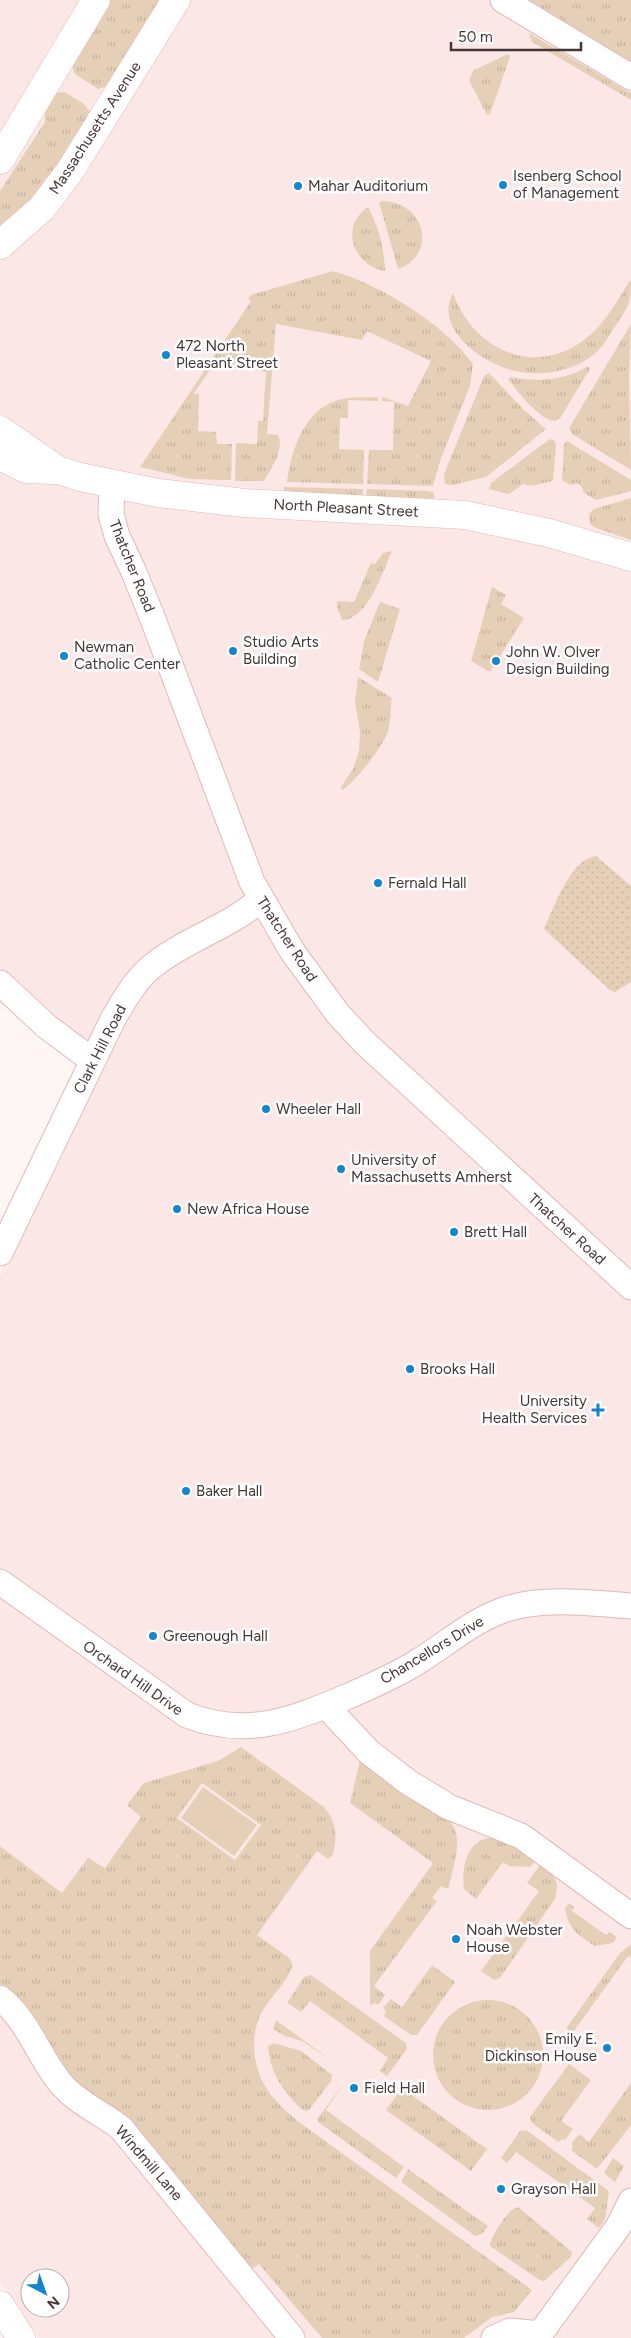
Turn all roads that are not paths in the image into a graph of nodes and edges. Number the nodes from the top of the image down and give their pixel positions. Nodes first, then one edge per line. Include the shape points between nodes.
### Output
1 (96, 0) edge
2 (176, 0) edge
3 (503, 0) edge
4 (631, 77) edge
5 (0, 160) edge
6 (0, 245) edge
7 (0, 430) edge
8 (0, 456) edge
9 (58, 470) junction
10 (112, 484) junction
11 (631, 557) edge
12 (260, 899) junction
13 (0, 983) edge
14 (93, 1061) junction
15 (0, 1253) edge
16 (631, 1287) edge
17 (0, 1582) edge
18 (631, 1606) edge
19 (326, 1706) junction
20 (631, 1916) edge
21 (0, 1998) edge
22 (631, 2201) edge
23 (0, 2305) edge
24 (538, 2336) edge
25 (21, 2338) edge
26 (292, 2338) edge
27 (494, 2338) edge

1 - 5 main road
2 - 6 main road, Massachusetts Avenue via 70,172 42,208
3 - 4 street
7 - 9 main road, North Pleasant Street
8 - 9 main road, North Pleasant Street via 26,469
9 - 10 main road, North Pleasant Street
10 - 11 main road, North Pleasant Street via 244,503 465,515 549,532
10 - 12 street, Thatcher Road via 111,514 117,536 134,570
12 - 14 street, Clark Hill Road via 234,920 155,964 140,978 113,1019
12 - 16 street, Thatcher Road via 292,951 354,1032
13 - 14 street via 46,1026
14 - 15 street, Clark Hill Road
17 - 19 street, Orchard Hill Drive via 176,1708 206,1723 262,1726 290,1720
18 - 19 street, Chancellors Drive via 536,1604 506,1609 466,1628 403,1671
19 - 20 street via 369,1752 414,1786 449,1807 521,1836
21 - 26 street, Windmill Lane via 19,2017 63,2086 89,2108 122,2128
22 - 24 street via 618,2227
23 - 25 main road
24 - 27 street via 510,2331

